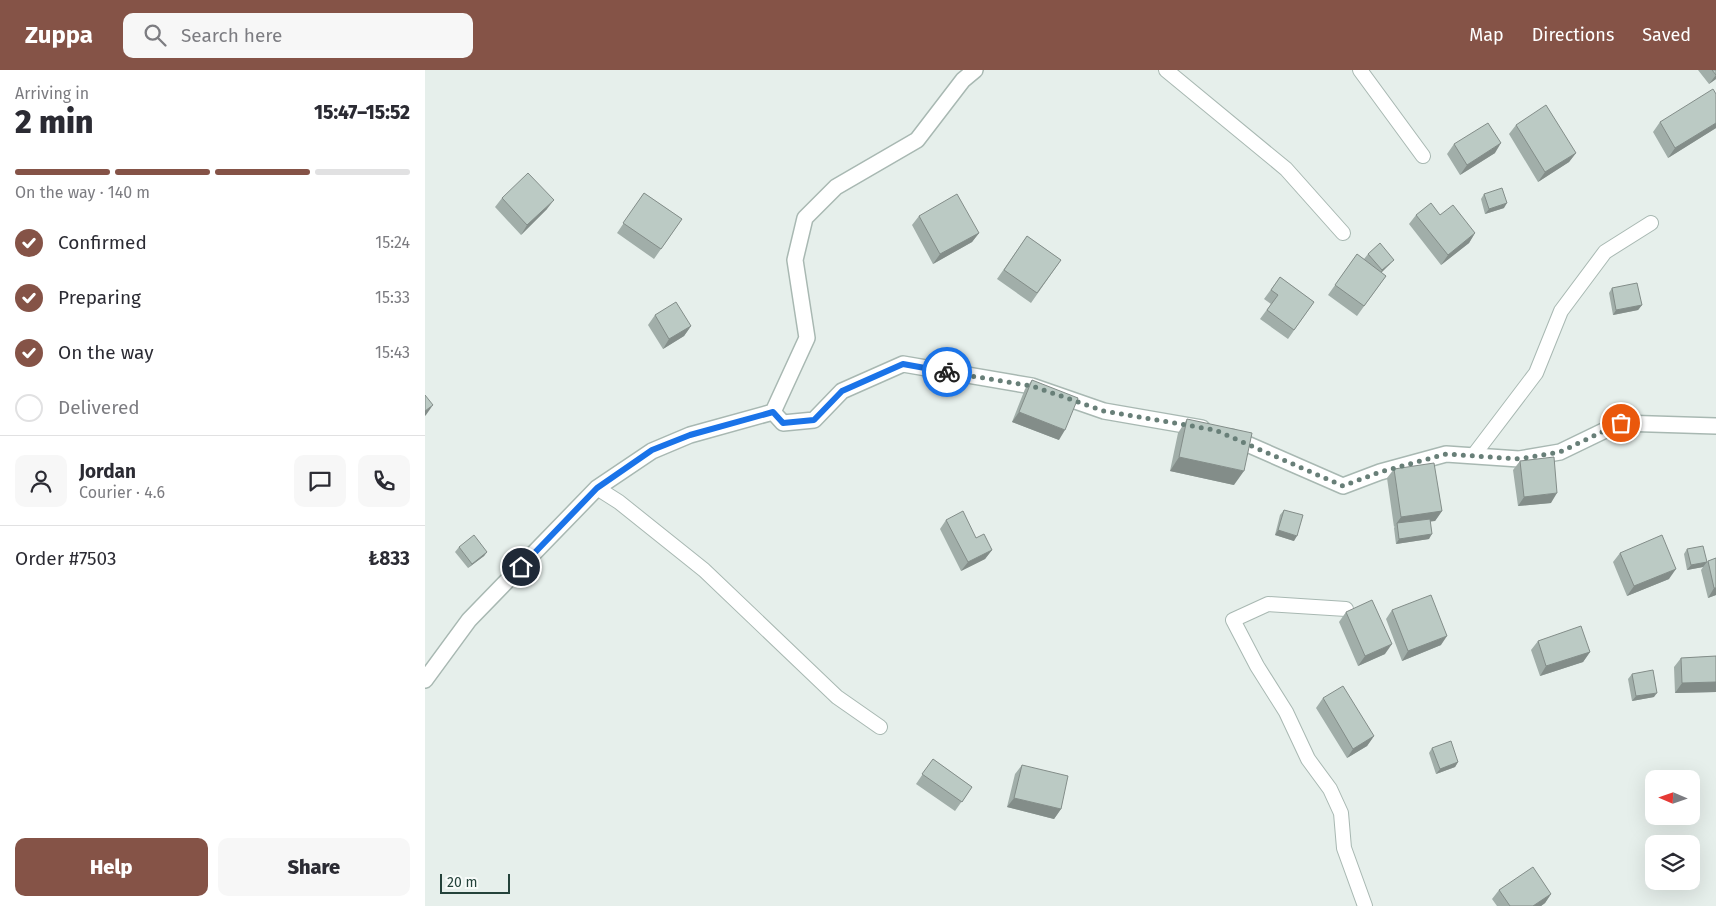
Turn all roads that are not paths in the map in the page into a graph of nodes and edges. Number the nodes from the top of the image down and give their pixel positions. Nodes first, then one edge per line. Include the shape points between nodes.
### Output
1 (975, 70) edge
2 (1167, 70) edge
3 (1360, 70) edge
4 (1423, 156) dead end
5 (1651, 223) dead end
6 (1343, 233) dead end
7 (773, 412) junction
8 (1716, 426) edge
9 (1473, 456) junction
10 (597, 488) junction
11 (1346, 609) dead end
12 (425, 680) edge
13 (880, 727) dead end
14 (1365, 906) edge

1 - 7 street via 963,80 917,140 836,187 805,218 795,260 807,338
2 - 6 lane via 1285,169
3 - 4 lane
5 - 9 lane via 1605,252 1561,311 1536,373
7 - 9 street via 783,423 814,420 842,391 903,364 1032,386 1104,411 1215,430 1343,486 1446,454
7 - 10 street via 690,435 652,450
8 - 9 street via 1621,423 1560,452 1519,459
10 - 12 street via 469,620
10 - 13 lane via 704,570 837,697
11 - 14 lane via 1268,604 1233,620 1286,712 1308,759 1330,788 1341,813 1344,848

